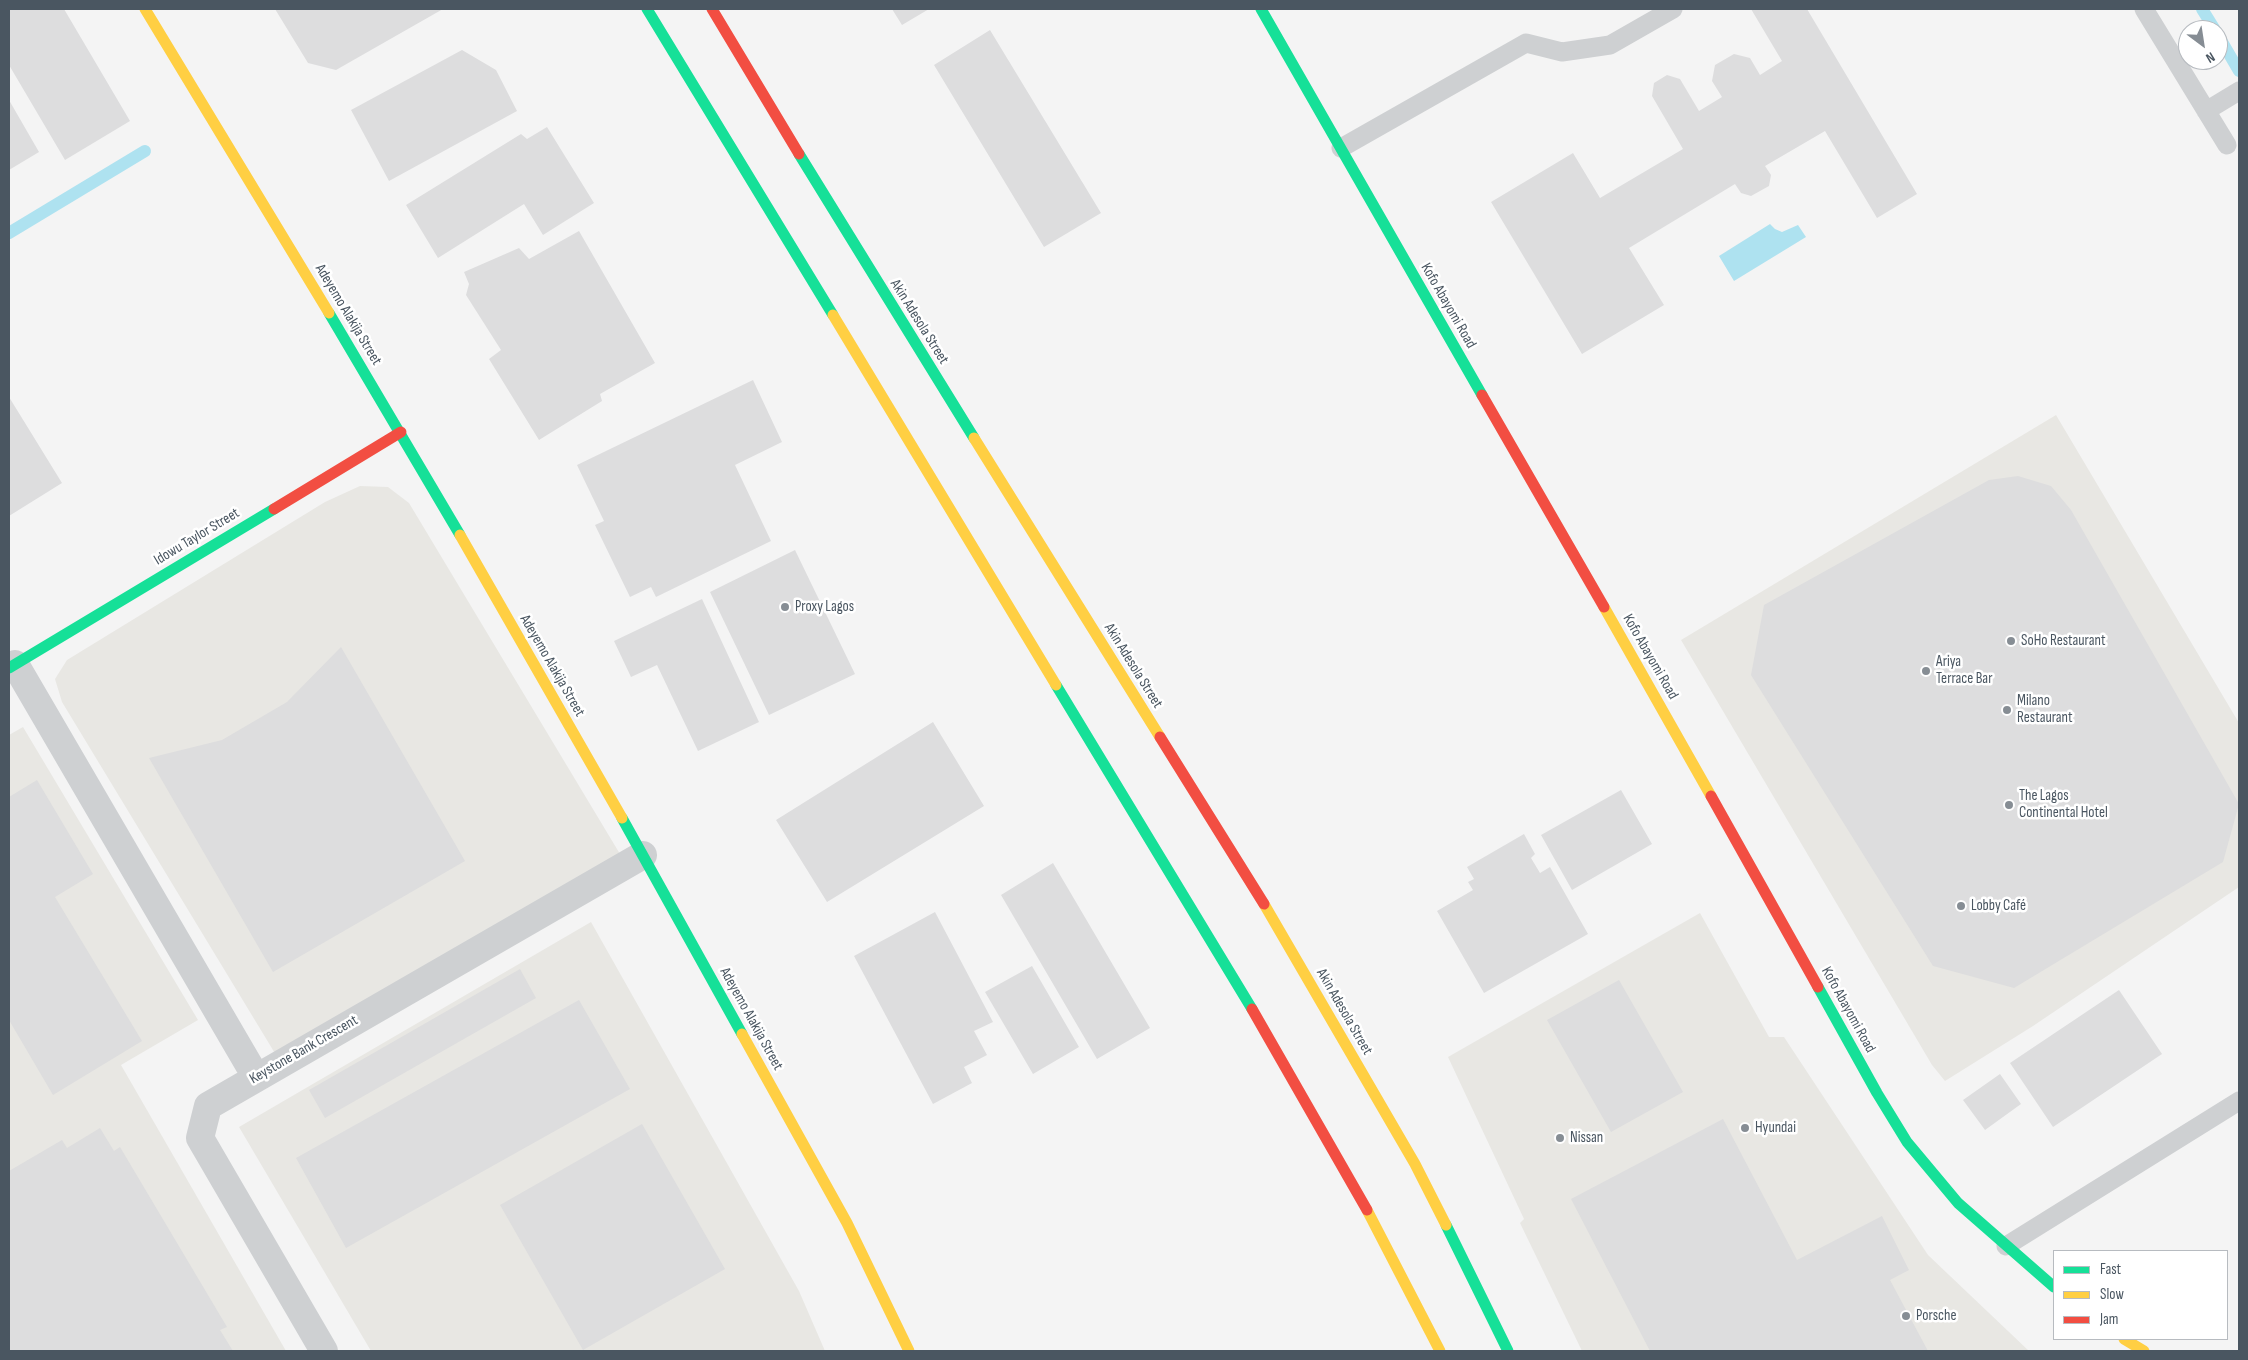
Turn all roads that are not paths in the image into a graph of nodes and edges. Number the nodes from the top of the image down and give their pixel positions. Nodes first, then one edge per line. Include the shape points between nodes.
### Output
1 (145, 9) edge
2 (647, 9) edge
3 (712, 9) edge
4 (1261, 9) edge
5 (1673, 9) edge
6 (2144, 9) edge
7 (2236, 93) edge
8 (2206, 110) junction
9 (2227, 145) dead end
10 (1341, 148) junction
11 (401, 432) junction
12 (12, 666) edge
13 (643, 855) junction
14 (256, 1077) junction
15 (2239, 1101) edge
16 (2006, 1246) junction
17 (2053, 1286) edge
18 (2126, 1340) edge
19 (324, 1351) edge
20 (908, 1351) edge
21 (1440, 1351) edge
22 (1508, 1351) edge
23 (2144, 1351) edge

1 - 11 main road, Adeyemo Alakija Street
2 - 21 main road via 1242,991 1353,1183
3 - 22 main road, Akin Adesola Street via 840,223 1283,935 1415,1164
4 - 10 main road, Kofo Abayomi Road
5 - 10 lane via 1610,45 1562,52 1526,43
6 - 8 lane
7 - 8 lane
8 - 9 lane
10 - 16 main road, Kofo Abayomi Road via 1656,696 1877,1093 1907,1142 1958,1203
11 - 12 main road, Idowu Taylor Street
11 - 13 main road, Adeyemo Alakija Street
12 - 14 street
13 - 14 street, Keystone Bank Crescent
13 - 20 main road, Adeyemo Alakija Street via 847,1223
14 - 19 street, Keystone Bank Crescent via 208,1106 200,1138
15 - 16 lane
16 - 17 main road, Kofo Abayomi Road
18 - 23 main road

